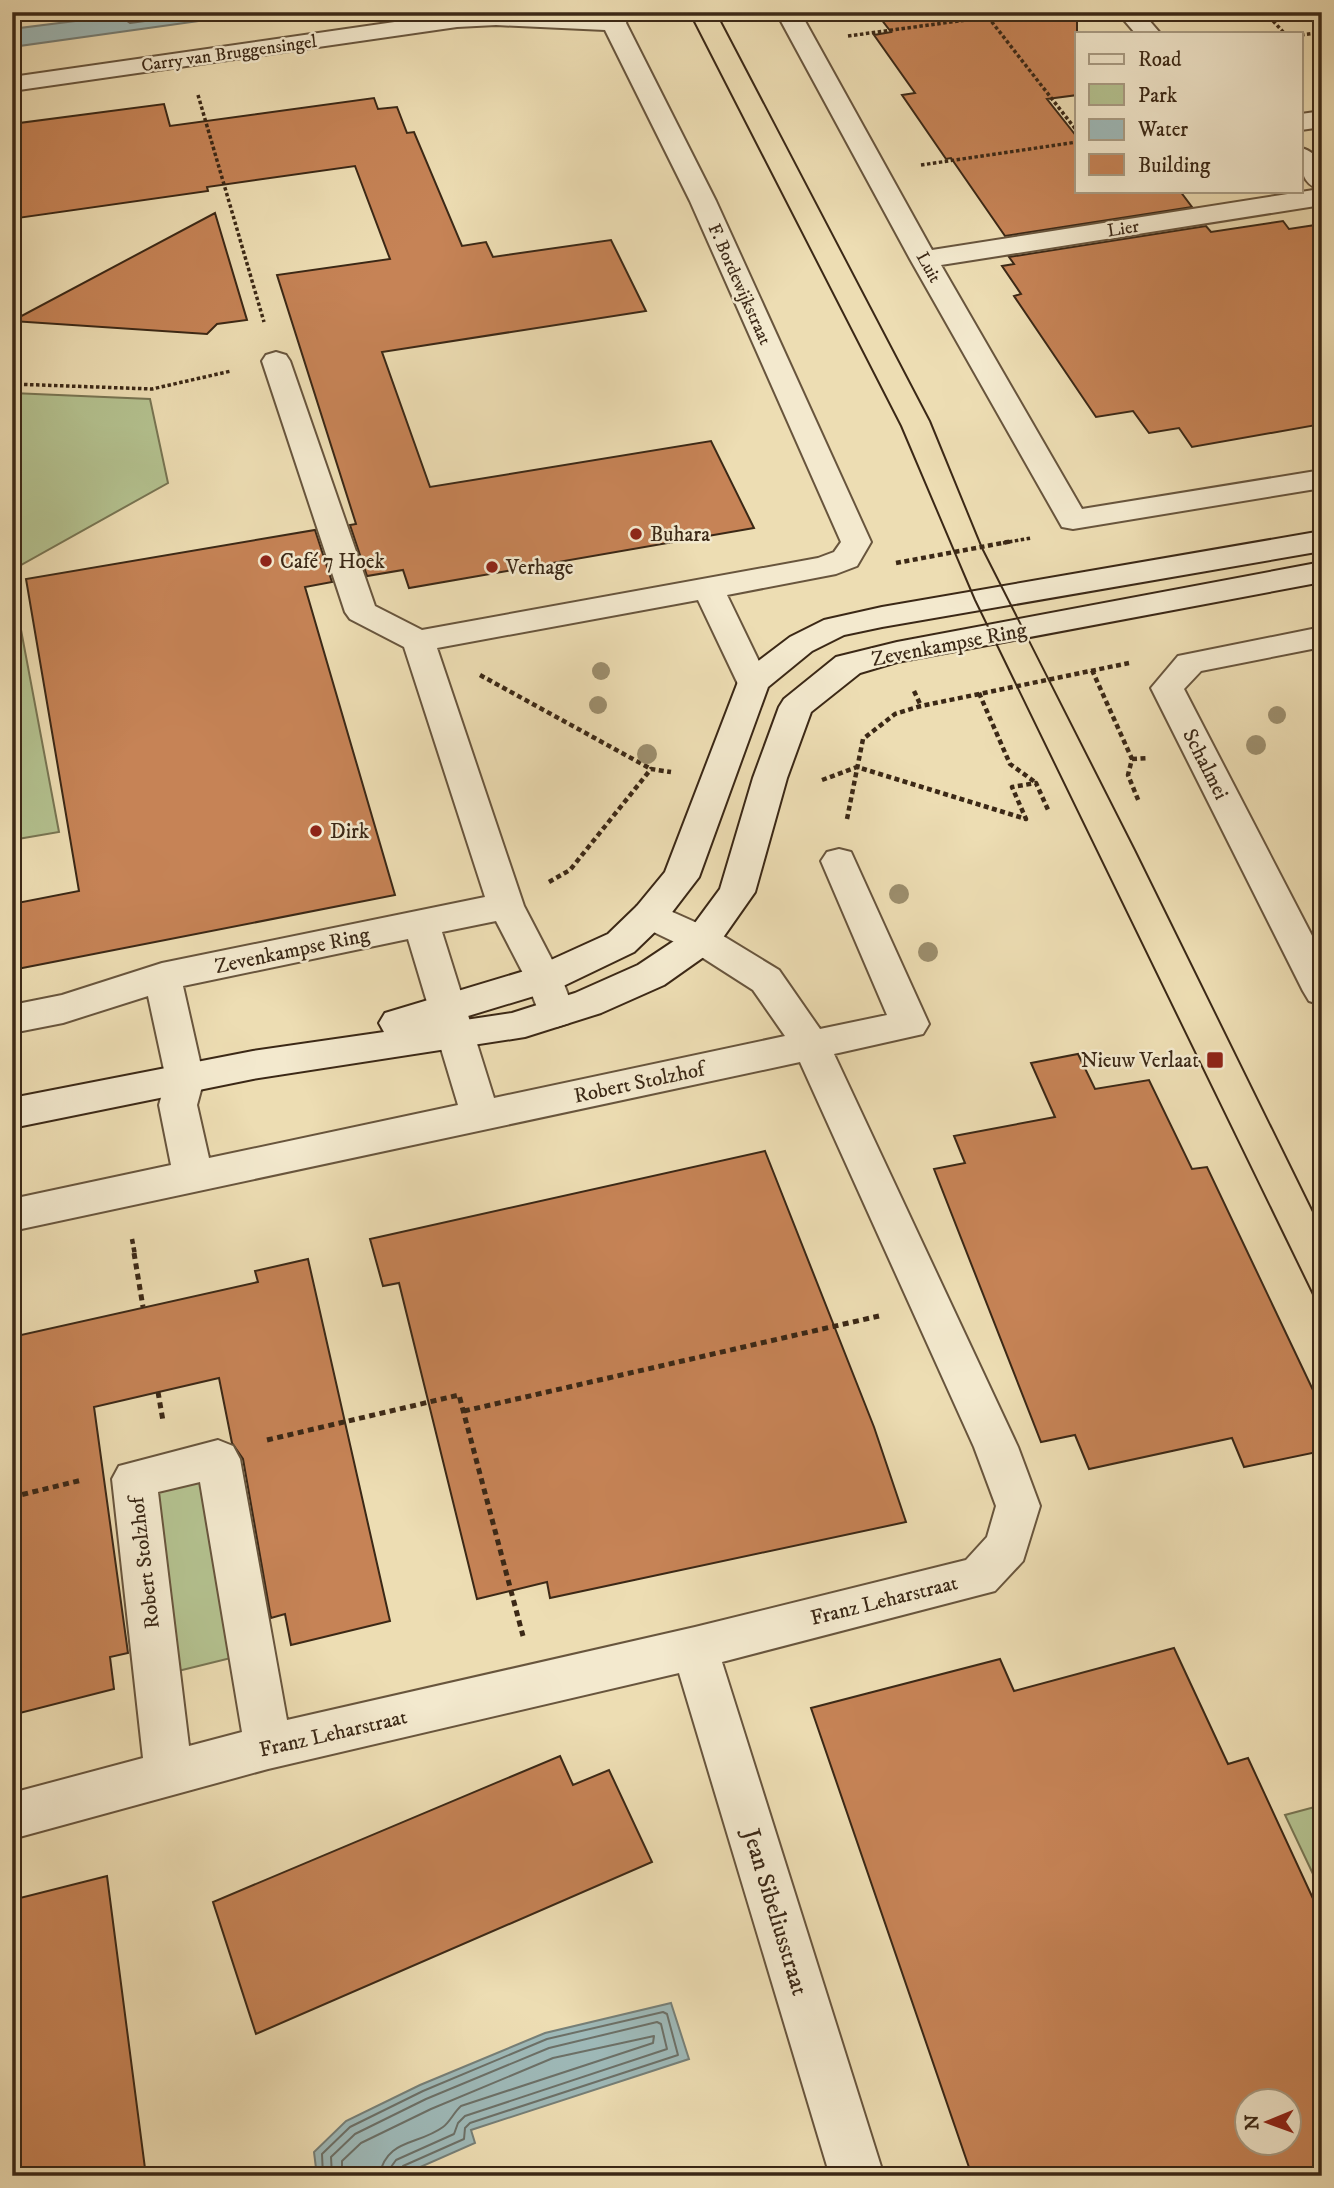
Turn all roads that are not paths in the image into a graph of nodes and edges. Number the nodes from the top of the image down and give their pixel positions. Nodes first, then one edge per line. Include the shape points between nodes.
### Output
1 (788, 12) edge
2 (1129, 12) edge
3 (615, 18) edge
4 (1147, 32) edge
5 (12, 84) edge
6 (1322, 119) edge
7 (1302, 122) edge
8 (1302, 157) edge
9 (1322, 182) edge
10 (1322, 197) edge
11 (924, 259) junction
12 (275, 361) road end
13 (1322, 479) edge
14 (1322, 541) edge
15 (1322, 572) edge
16 (708, 588) junction
17 (1322, 637) edge
18 (418, 641) junction
19 (753, 682) junction
20 (839, 861) road end
21 (506, 906) junction
22 (650, 915) junction
23 (421, 923) junction
24 (702, 940) junction
25 (162, 977) junction
26 (544, 979) junction
27 (1322, 991) edge
28 (556, 1013) junction
29 (12, 1019) edge
30 (452, 1022) junction
31 (811, 1045) junction
32 (186, 1079) junction
33 (12, 1113) edge
34 (480, 1115) junction
35 (193, 1175) junction
36 (12, 1215) edge
37 (695, 1648) junction
38 (268, 1748) junction
39 (169, 1774) junction
40 (12, 1816) edge
41 (857, 2176) edge

1 - 11 street, Luit
2 - 4 street
3 - 5 street, Carry van Bruggensingel via 457,20
3 - 16 street, F. Bordewijkstraat via 856,542 846,559 825,567
6 - 7 street
8 - 9 street
10 - 11 street, Lier
11 - 13 street, Luit via 1073,520
12 - 18 street via 361,612
14 - 19 street, Zevenkampse Ring via 835,627 801,644
15 - 24 street, Zevenkampse Ring via 848,665 796,707 737,892
16 - 18 street
16 - 19 street
17 - 27 street, Schalmei via 1190,663 1167,688
18 - 21 street
19 - 22 street, Zevenkampse Ring via 681,877
20 - 31 street, Robert Stolzhof via 910,1024
21 - 23 street, Zevenkampse Ring
21 - 26 street
22 - 24 street, Franz Leharstraat
22 - 26 street, Zevenkampse Ring via 621,943
23 - 25 street, Zevenkampse Ring
23 - 30 street
24 - 28 street, Zevenkampse Ring via 651,975
24 - 31 street, Franz Leharstraat via 766,980
25 - 29 street, Zevenkampse Ring via 63,1009
25 - 32 street
26 - 28 street
26 - 30 street, Zevenkampse Ring
28 - 30 street, Zevenkampse Ring via 512,1027
30 - 32 street, Zevenkampse Ring
30 - 34 street
31 - 34 street, Robert Stolzhof
31 - 37 street, Franz Leharstraat via 996,1447 1018,1506 1007,1547 979,1577
32 - 33 street, Zevenkampse Ring
32 - 35 street via 178,1105
34 - 35 street, Robert Stolzhof
35 - 36 street, Robert Stolzhof
37 - 38 street, Franz Leharstraat
37 - 41 street, Jean Sibeliusstraat
38 - 39 street, Franz Leharstraat
38 - 39 street, Robert Stolzhof via 218,1460 134,1479
39 - 40 street, Franz Leharstraat

